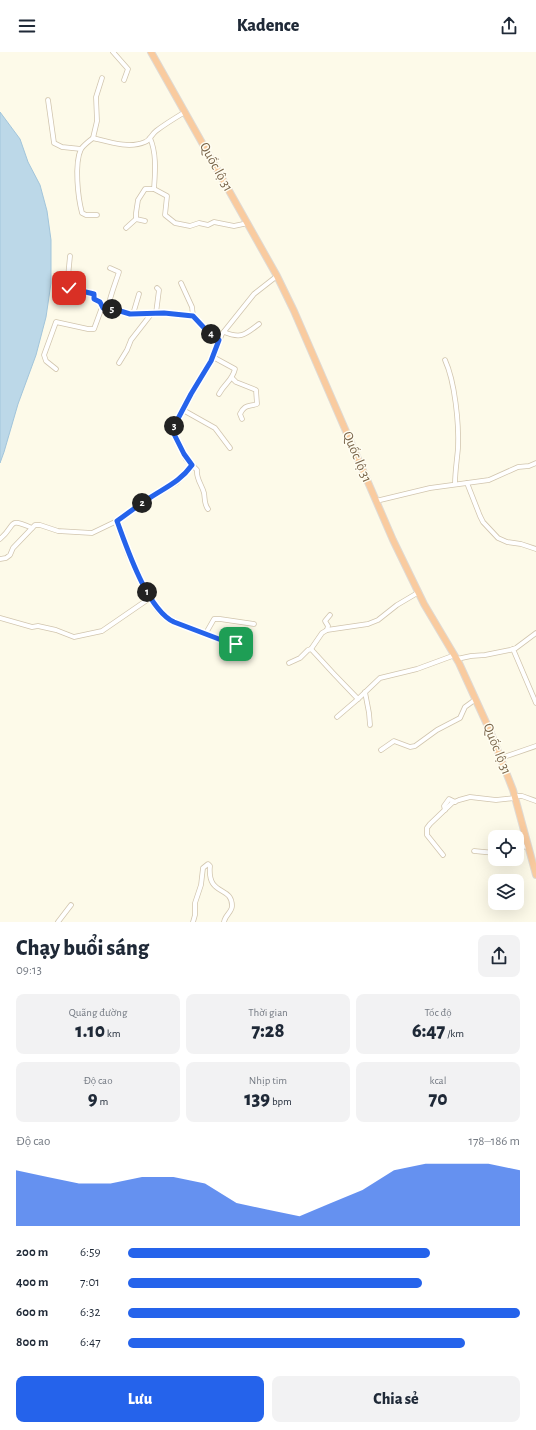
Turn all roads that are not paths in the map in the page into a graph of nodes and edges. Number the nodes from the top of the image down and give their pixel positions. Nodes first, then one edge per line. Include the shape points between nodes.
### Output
1 (113, 52) edge
2 (150, 52) edge
3 (102, 78) dead end
4 (124, 80) dead end
5 (48, 100) dead end
6 (185, 112) junction
7 (93, 138) junction
8 (150, 138) junction
9 (81, 149) junction
10 (154, 190) junction
11 (97, 215) dead end
12 (136, 219) junction
13 (145, 221) dead end
14 (248, 223) junction
15 (126, 228) dead end
16 (70, 256) dead end
17 (110, 268) dead end
18 (277, 276) junction
19 (182, 283) dead end
20 (157, 288) dead end
21 (138, 294) dead end
22 (103, 308) junction
23 (108, 308) junction
24 (154, 313) junction
25 (133, 314) junction
26 (193, 316) junction
27 (259, 324) dead end
28 (224, 332) junction
29 (219, 340) junction
30 (213, 357) junction
31 (445, 360) dead end
32 (120, 363) dead end
33 (56, 369) dead end
34 (232, 378) junction
35 (219, 394) dead end
36 (183, 410) junction
37 (242, 419) dead end
38 (230, 448) dead end
39 (536, 464) edge
40 (192, 465) junction
41 (467, 483) junction
42 (455, 484) junction
43 (376, 501) junction
44 (208, 509) dead end
45 (117, 521) junction
46 (32, 528) junction
47 (0, 539) edge
48 (536, 549) edge
49 (0, 558) edge
50 (418, 592) junction
51 (150, 598) junction
52 (330, 615) dead end
53 (0, 618) edge
54 (254, 624) dead end
55 (327, 630) junction
56 (536, 632) edge
57 (206, 633) junction
58 (244, 640) dead end
59 (311, 649) junction
60 (513, 649) junction
61 (456, 657) junction
62 (289, 663) dead end
63 (365, 692) junction
64 (358, 699) junction
65 (476, 699) junction
66 (536, 703) edge
67 (337, 717) dead end
68 (370, 726) dead end
69 (536, 746) edge
70 (381, 750) dead end
71 (501, 758) junction
72 (515, 797) junction
73 (536, 801) edge
74 (528, 846) junction
75 (524, 847) edge
76 (474, 851) dead end
77 (488, 852) edge
78 (444, 855) dead end
79 (536, 875) edge
80 (72, 905) dead end
81 (58, 922) edge
82 (193, 922) edge
83 (224, 922) edge

1 - 4 street via 128,69
2 - 6 highway, Quốc lộ 31
3 - 7 street via 96,97 97,121
5 - 9 street via 54,143 62,147
6 - 8 street via 156,131
6 - 14 highway, Quốc lộ 31
7 - 8 street via 130,145 143,143
7 - 9 street
8 - 10 street via 154,155
9 - 11 street via 78,184 81,210 83,214
10 - 12 street via 145,189 138,200
10 - 14 street via 167,196 164,215 176,223 190,226 214,222 234,226
12 - 13 street
12 - 15 street
14 - 18 highway, Quốc lộ 31
16 - 22 street via 67,286 94,294 94,299 100,302
17 - 23 street via 119,272
18 - 28 street via 254,294
18 - 43 highway, Quốc lộ 31
19 - 26 street
20 - 24 street via 159,293
21 - 25 street
22 - 23 street
22 - 33 street via 94,330 56,322 44,355 46,361
23 - 25 street
24 - 25 street
24 - 26 street
24 - 32 street via 131,340
26 - 29 street
27 - 28 street via 239,336
28 - 29 street
29 - 30 street
30 - 34 street via 235,369
30 - 36 street
31 - 42 street via 457,416
34 - 35 street
34 - 37 street via 256,390 256,404 244,408 240,414
36 - 38 street via 215,428
36 - 40 street via 172,430
39 - 41 street via 518,467 489,480
40 - 44 street via 197,470
40 - 45 street via 176,483
41 - 42 street
41 - 48 street via 483,522 498,538
42 - 43 street
43 - 50 highway, Quốc lộ 31
45 - 46 street via 89,533 58,531 38,525
45 - 51 street via 128,554
46 - 47 street via 14,523
46 - 49 street via 13,548 10,555
50 - 55 street via 378,620 368,624
50 - 61 highway, Quốc lộ 31
51 - 53 street via 102,631 74,638 56,630 32,627
51 - 57 street via 169,620
52 - 55 street via 326,620
54 - 57 street via 214,619
55 - 59 street
56 - 60 street
57 - 58 street via 234,644
59 - 62 street
59 - 64 street
60 - 61 street via 485,656
60 - 66 street
61 - 63 street via 386,675
61 - 65 highway, Quốc lộ 31
63 - 64 street
63 - 68 street
64 - 67 street
65 - 70 street via 465,707 460,718 415,746 410,747 394,741
65 - 71 highway, Quốc lộ 31
69 - 71 street
71 - 72 highway, Quốc lộ 31
72 - 73 street via 522,796
72 - 74 highway, Quốc lộ 31
72 - 78 street via 496,800 470,797 455,802 445,810 426,831
74 - 75 street
74 - 79 highway, Quốc lộ 31
76 - 77 street
80 - 81 street
82 - 83 street via 203,869 208,864 212,884 228,894 232,904

